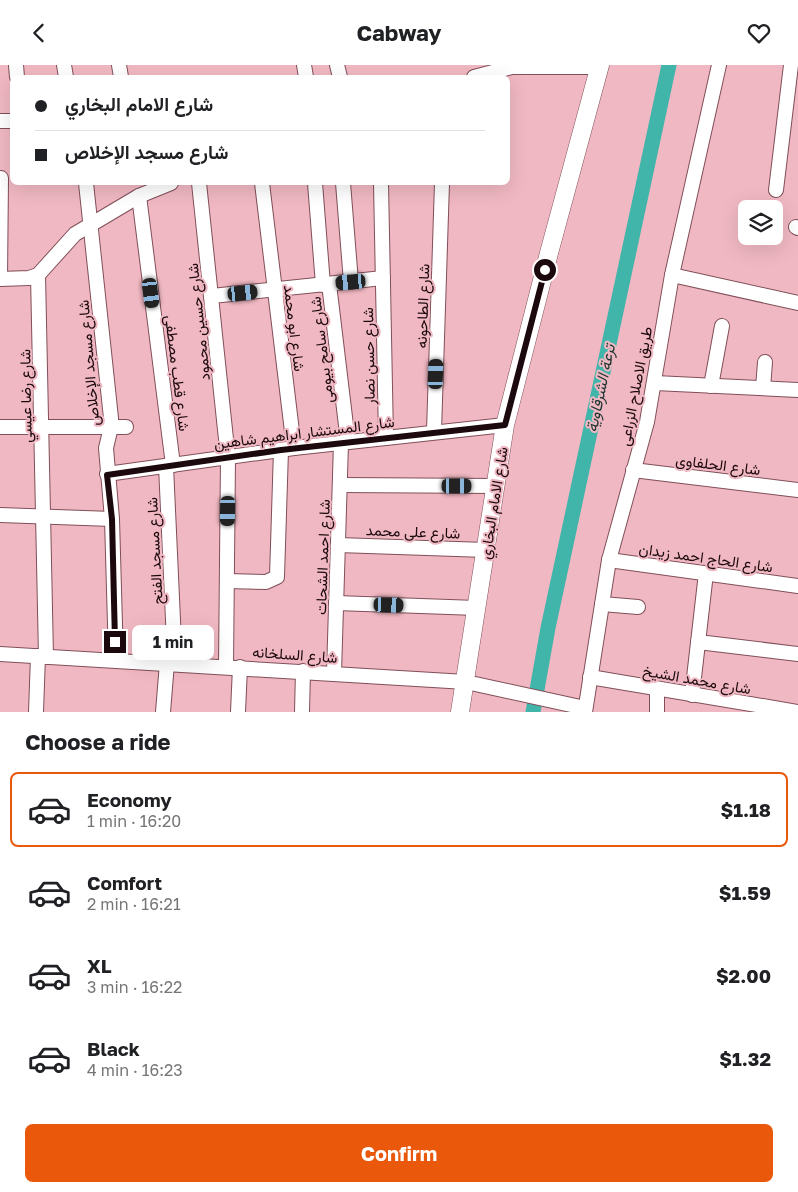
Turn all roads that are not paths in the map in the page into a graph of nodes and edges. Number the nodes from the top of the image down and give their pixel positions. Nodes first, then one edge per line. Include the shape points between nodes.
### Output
1 (719, 65) edge
2 (791, 65) edge
3 (600, 66) edge
4 (482, 75) edge
5 (5, 178) edge
6 (86, 185) edge
7 (166, 185) edge
8 (199, 185) edge
9 (262, 185) edge
10 (314, 185) edge
11 (342, 185) edge
12 (381, 185) edge
13 (442, 185) edge
14 (776, 190) dead end
15 (139, 196) junction
16 (91, 223) junction
17 (0, 225) edge
18 (38, 275) junction
19 (672, 275) junction
20 (383, 278) junction
21 (0, 279) edge
22 (351, 282) junction
23 (326, 284) junction
24 (273, 290) junction
25 (212, 296) junction
26 (798, 303) edge
27 (722, 326) dead end
28 (766, 362) dead end
29 (655, 383) junction
30 (711, 386) junction
31 (763, 388) junction
32 (798, 390) edge
33 (505, 425) junction
34 (0, 427) edge
35 (111, 427) junction
36 (126, 427) dead end
37 (42, 428) junction
38 (434, 431) junction
39 (386, 438) junction
40 (345, 443) junction
41 (288, 449) junction
42 (228, 458) junction
43 (170, 466) junction
44 (634, 470) junction
45 (107, 475) junction
46 (340, 485) junction
47 (496, 486) junction
48 (798, 490) edge
49 (0, 515) edge
50 (44, 516) junction
51 (112, 519) junction
52 (338, 545) junction
53 (486, 550) junction
54 (609, 560) junction
55 (706, 573) junction
56 (227, 581) junction
57 (798, 586) edge
58 (336, 603) junction
59 (602, 604) junction
60 (638, 607) dead end
61 (477, 608) junction
62 (698, 643) junction
63 (0, 654) edge
64 (798, 654) edge
65 (42, 656) junction
66 (116, 660) junction
67 (171, 664) junction
68 (226, 666) junction
69 (240, 667) junction
70 (303, 671) junction
71 (334, 673) junction
72 (590, 677) junction
73 (466, 681) junction
74 (658, 689) junction
75 (692, 695) junction
76 (735, 707) edge
77 (585, 710) edge
78 (36, 712) edge
79 (163, 712) edge
80 (238, 712) edge
81 (302, 712) edge
82 (460, 712) edge
83 (658, 712) edge
84 (798, 712) edge

1 - 19 street, طريق الاصلاح الزراعى
2 - 14 street
3 - 4 street via 512,67
3 - 33 street, شارع الامام البخاري
5 - 17 street
6 - 16 street, شارع مسجد الإخلاص
7 - 15 street
8 - 25 street, شارع حسين محمود
9 - 24 street, شارع ابو محمد
10 - 23 street, شارع سامح بيومى
11 - 22 street
12 - 20 street, شارع حسن نصار
13 - 38 street, شارع الطاحونه
15 - 16 street
15 - 43 street, شارع قطب مصطفى
16 - 18 street via 64,244
16 - 35 street, شارع مسجد الإخلاص
17 - 21 street
18 - 21 street
18 - 37 street, شارع رضا عيسي
19 - 26 street
19 - 29 street, طريق الاصلاح الزراعى
20 - 22 street
20 - 39 street, شارع حسن نصار
22 - 23 street
23 - 24 street
23 - 40 street, شارع سامح بيومى
24 - 25 street
24 - 41 street, شارع ابو محمد
25 - 42 street, شارع حسين محمود
27 - 30 street
28 - 31 street
29 - 30 street
29 - 44 street, طريق الاصلاح الزراعى
30 - 31 street
31 - 32 street
33 - 38 street, شارع المستشار ابراهيم شاهين
33 - 47 street, شارع الامام البخاري
34 - 37 street
35 - 36 street
35 - 37 street
35 - 45 street, شارع مسجد الإخلاص via 106,448
37 - 50 street, شارع رضا عيسي
38 - 39 street, شارع المستشار ابراهيم شاهين
39 - 40 street, شارع المستشار ابراهيم شاهين
40 - 41 street, شارع المستشار ابراهيم شاهين
40 - 46 street, شارع احمد الشحات
41 - 42 street, شارع المستشار ابراهيم شاهين
41 - 56 street, شارع ابو محمد via 277,577 266,582
42 - 43 street, شارع المستشار ابراهيم شاهين
42 - 56 street, شارع حسين محمود
43 - 45 street, شارع المستشار ابراهيم شاهين
43 - 67 street, شارع مسجد الفتح
44 - 48 street, شارع الحلفاوى
44 - 54 street, طريق الاصلاح الزراعى
45 - 51 street, شارع مسجد الإخلاص
46 - 47 street
46 - 52 street, شارع احمد الشحات
47 - 53 street, شارع الامام البخاري
49 - 50 street
50 - 51 street
50 - 65 street, شارع رضا عيسي
51 - 66 street, شارع مسجد الإخلاص
52 - 53 street, شارع على محمد
52 - 58 street, شارع احمد الشحات
53 - 61 street, شارع الامام البخاري
54 - 55 street, شارع الحاج احمد زيدان
54 - 59 street, طريق الاصلاح الزراعى
55 - 57 street, شارع الحاج احمد زيدان
55 - 62 street
56 - 68 street, شارع حسين محمود
58 - 61 street
58 - 71 street, شارع احمد الشحات
59 - 60 street
59 - 72 street, طريق الاصلاح الزراعى
61 - 73 street, شارع الامام البخاري
62 - 64 street
62 - 75 street
63 - 65 street, شارع السلخانه
65 - 66 street, شارع السلخانه
65 - 78 street, شارع رضا عيسي
66 - 67 street, شارع السلخانه
67 - 68 street, شارع السلخانه
67 - 79 street, شارع مسجد الفتح
68 - 69 street, شارع السلخانه
69 - 70 street, شارع السلخانه
69 - 80 street
70 - 71 street, شارع السلخانه
70 - 81 street
71 - 73 street, شارع السلخانه
72 - 74 street, شارع محمد الشيخ
72 - 77 street, طريق الاصلاح الزراعى
73 - 77 street, شارع السلخانه via 562,701
73 - 82 street, شارع الامام البخاري
74 - 75 street, شارع محمد الشيخ
74 - 83 street
75 - 76 street, شارع محمد الشيخ
76 - 84 street, شارع محمد الشيخ

